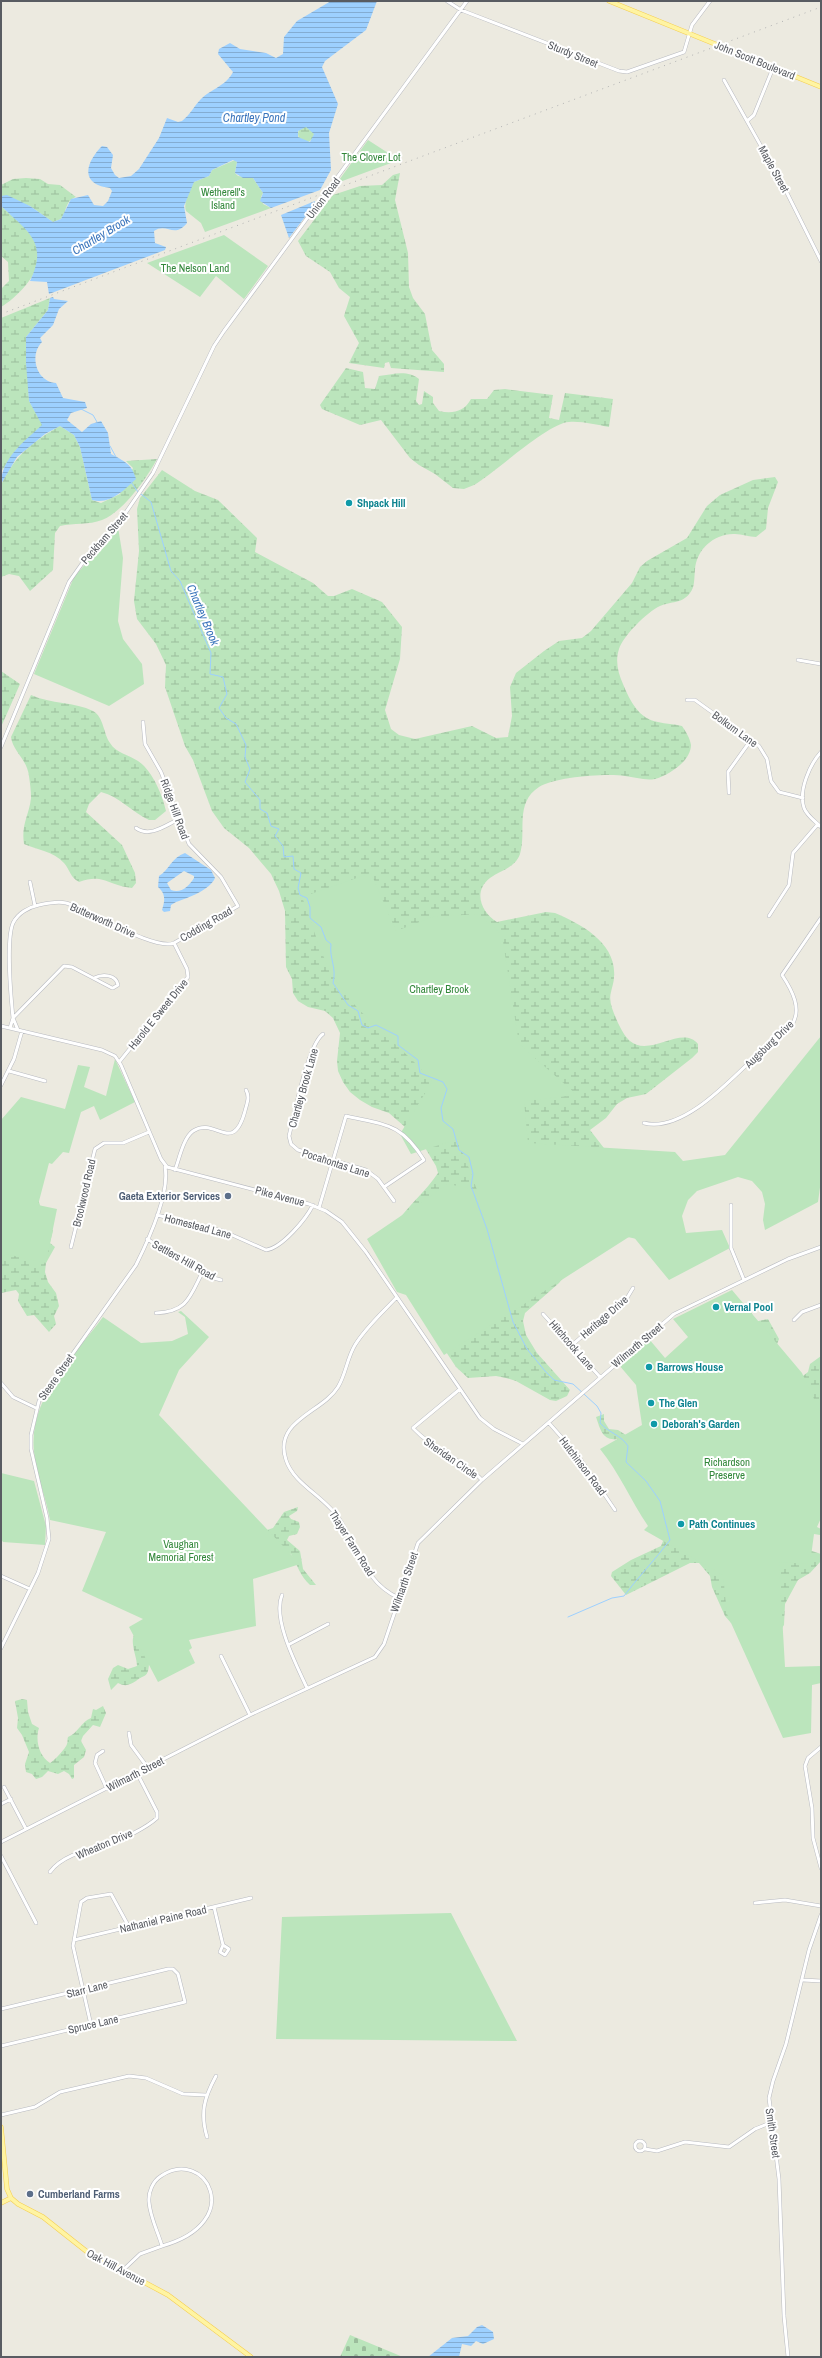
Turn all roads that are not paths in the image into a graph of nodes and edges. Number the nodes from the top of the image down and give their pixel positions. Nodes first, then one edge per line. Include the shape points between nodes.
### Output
1 (447, 1) edge
2 (467, 1) edge
3 (609, 1) edge
4 (710, 1) edge
5 (461, 10) junction
6 (688, 33) junction
7 (773, 68) junction
8 (724, 80) dead end
9 (821, 87) edge
10 (747, 121) junction
11 (821, 261) edge
12 (220, 335) joint
13 (798, 660) dead end
14 (821, 664) edge
15 (687, 700) dead end
16 (143, 722) dead end
17 (751, 740) junction
18 (1, 747) edge
19 (821, 752) edge
20 (729, 793) dead end
21 (803, 798) junction
22 (179, 819) junction
23 (818, 824) junction
24 (821, 827) edge
25 (136, 828) dead end
26 (30, 882) dead end
27 (35, 906) junction
28 (238, 906) joint
29 (769, 916) dead end
30 (821, 918) edge
31 (174, 943) junction
32 (94, 978) junction
33 (13, 1018) junction
34 (1, 1026) edge
35 (10, 1028) junction
36 (18, 1030) junction
37 (22, 1031) junction
38 (323, 1034) dead end
39 (120, 1061) junction
40 (9, 1071) junction
41 (44, 1081) dead end
42 (1, 1085) edge
43 (246, 1090) dead end
44 (644, 1123) dead end
45 (149, 1132) junction
46 (291, 1144) joint
47 (333, 1160) junction
48 (165, 1165) junction
49 (175, 1170) junction
50 (384, 1187) junction
51 (394, 1201) dead end
52 (313, 1205) junction
53 (730, 1205) dead end
54 (319, 1208) junction
55 (156, 1215) junction
56 (148, 1239) junction
57 (71, 1247) dead end
58 (821, 1247) edge
59 (202, 1272) junction
60 (221, 1280) dead end
61 (744, 1280) junction
62 (633, 1288) dead end
63 (397, 1297) junction
64 (821, 1305) edge
65 (156, 1313) dead end
66 (543, 1314) dead end
67 (794, 1320) dead end
68 (572, 1345) junction
69 (600, 1377) junction
70 (1, 1383) edge
71 (460, 1389) junction
72 (36, 1408) junction
73 (549, 1422) junction
74 (523, 1444) junction
75 (482, 1480) junction
76 (615, 1510) dead end
77 (1, 1576) edge
78 (30, 1589) junction
79 (282, 1595) dead end
80 (399, 1598) junction
81 (328, 1624) dead end
82 (288, 1645) junction
83 (1, 1648) edge
84 (221, 1656) dead end
85 (307, 1688) junction
86 (250, 1715) junction
87 (129, 1733) dead end
88 (821, 1747) edge
89 (103, 1751) dead end
90 (148, 1768) junction
91 (137, 1773) junction
92 (4, 1787) dead end
93 (107, 1789) junction
94 (11, 1799) junction
95 (1, 1804) edge
96 (26, 1829) junction
97 (1, 1842) edge
98 (1, 1856) edge
99 (821, 1868) edge
100 (50, 1872) dead end
101 (251, 1898) dead end
102 (755, 1902) dead end
103 (821, 1906) edge
104 (214, 1907) junction
105 (821, 1916) edge
106 (36, 1923) dead end
107 (129, 1927) junction
108 (74, 1940) junction
109 (223, 1946) dead end
110 (803, 1980) junction
111 (821, 1981) edge
112 (83, 1990) junction
113 (185, 2002) joint
114 (1, 2009) edge
115 (91, 2025) junction
116 (1, 2046) edge
117 (216, 2076) dead end
118 (206, 2095) junction
119 (1, 2115) edge
120 (770, 2123) junction
121 (1, 2127) edge
122 (207, 2137) dead end
123 (645, 2148) dead end
124 (11, 2198) junction
125 (1, 2203) edge
126 (162, 2246) junction
127 (122, 2271) junction
128 (251, 2357) edge
129 (788, 2357) edge

1 - 5 street, Sturdy Street
2 - 5 street, Union Road
3 - 6 main road, John Scott Boulevard
4 - 6 street via 698,14
5 - 6 street, Sturdy Street via 623,72 684,52
5 - 12 street, Union Road
6 - 7 main road, John Scott Boulevard
7 - 9 main road, John Scott Boulevard
7 - 10 street via 754,115
8 - 10 street, Maple Street
10 - 11 street, Maple Street via 804,224
12 - 18 street, Peckham Street via 164,452 140,493 122,518 78,567 69,582
13 - 14 street
15 - 17 street, Bolkum Lane via 695,700
16 - 22 street, Ridge Hill Road via 145,744 161,772
17 - 20 street via 728,772
17 - 21 street, Bolkum Lane via 765,754 774,787 779,792
19 - 21 street via 811,766
21 - 23 street via 806,812
22 - 25 street via 152,832 142,832
22 - 28 street, Ridge Hill Road via 192,849 221,877
23 - 24 street
23 - 29 street via 793,853 789,885
26 - 27 street
27 - 31 street, Butterworth Drive via 57,902 67,904 155,943
27 - 33 street, Butterworth Drive via 18,916 11,930
28 - 31 street, Codding Road
30 - 44 street, Augsburg Drive via 782,975 792,992 797,1009 791,1026 702,1104 659,1124
31 - 39 street, Harold E Sweet Drive via 187,969 188,977
32 - 32 street via 113,988 118,986 116,980 110,976
32 - 33 street via 72,967 64,966
33 - 35 street
33 - 36 street
34 - 35 street
35 - 36 street
36 - 37 street
37 - 39 street via 102,1050
37 - 40 street
38 - 46 street, Chartley Brook Lane via 315,1044 307,1064 289,1136
39 - 45 street
40 - 41 street
40 - 42 street
43 - 49 street via 248,1100 238,1130 229,1133 203,1128 192,1132 187,1138
45 - 48 street
45 - 57 street, Brookwood Road via 123,1143 104,1143 95,1149
46 - 47 street, Pocahontas Lane via 298,1150
47 - 50 street, Pocahontas Lane via 366,1170
47 - 50 street via 346,1116 401,1132 412,1142 424,1160
47 - 54 street
48 - 49 street, Pike Avenue
48 - 55 street, Steere Street via 166,1185
49 - 52 street, Pike Avenue
50 - 51 street, Pocahontas Lane
52 - 54 street, Pike Avenue
52 - 55 street, Homestead Lane via 279,1245 266,1250 229,1233
53 - 61 street via 732,1248
54 - 63 street, Pike Avenue via 335,1216 347,1228
55 - 56 street, Steere Street
56 - 59 street, Settlers Hill Road
56 - 72 street, Steere Street via 129,1277 43,1394
58 - 61 street, Wilmarth Street
59 - 60 street, Settlers Hill Road
59 - 65 street via 181,1308
61 - 69 street, Wilmarth Street via 674,1314
62 - 68 street, Heritage Drive via 627,1298
63 - 71 street, Pike Avenue
63 - 80 street, Thayer Farm Road via 355,1345 338,1387 292,1426 283,1446 286,1461 292,1472 335,1513 371,1576
64 - 67 street via 802,1312
66 - 68 street, Hitchcock Lane
68 - 69 street, Hitchcock Lane
69 - 73 street, Wilmarth Street
70 - 72 street via 13,1397
71 - 74 street, Pike Avenue via 480,1418
71 - 75 street, Sheridan Circle via 413,1428 425,1440 472,1470
72 - 78 street, Steere Street via 30,1449 50,1540
73 - 74 street, Wilmarth Street
73 - 76 street, Hutchinson Road via 579,1457
74 - 75 street, Wilmarth Street
75 - 80 street, Wilmarth Street via 421,1539 413,1554
77 - 78 street
78 - 83 street, Steere Street
79 - 82 street via 282,1626
80 - 85 street, Wilmarth Street via 384,1644 376,1656
81 - 82 street
82 - 85 street
84 - 86 street
85 - 86 street, Wilmarth Street
86 - 90 street, Wilmarth Street
87 - 90 street via 131,1745
88 - 99 street via 808,1758 806,1770 812,1808 812,1838
89 - 93 street via 95,1763
90 - 91 street, Wilmarth Street
91 - 93 street, Wilmarth Street
91 - 100 street, Wheaton Drive via 157,1812 157,1818 116,1841 90,1848 58,1864
92 - 94 street
93 - 96 street, Wilmarth Street
94 - 95 street
94 - 96 street
96 - 97 street, Wilmarth Street
98 - 106 street
101 - 104 street, Nathaniel Paine Road
102 - 103 street via 785,1900
104 - 107 street, Nathaniel Paine Road
104 - 109 street
105 - 110 street, Smith Street via 809,1950
107 - 108 street, Nathaniel Paine Road
107 - 108 street via 114,1896 106,1894 87,1898 81,1902
108 - 112 street via 75,1957
110 - 111 street
110 - 120 street, Smith Street via 770,2092
112 - 113 street, Starr Lane via 172,1969 178,1974
112 - 114 street, Starr Lane
112 - 115 street
113 - 115 street, Spruce Lane
115 - 116 street, Spruce Lane
117 - 118 street
118 - 119 street via 183,2094 146,2078 129,2076 60,2092 35,2107
118 - 122 street via 202,2117
120 - 123 street via 755,2129 729,2147 685,2142 657,2151
120 - 129 street, Smith Street via 779,2179
121 - 124 main road via 7,2189
124 - 125 main road
124 - 127 main road, Oak Hill Avenue via 43,2218 86,2251
126 - 126 street via 149,2203 153,2185 168,2171 178,2169 195,2172 210,2190 210,2213 190,2235
126 - 127 street via 140,2254
127 - 128 main road, Oak Hill Avenue via 157,2288

